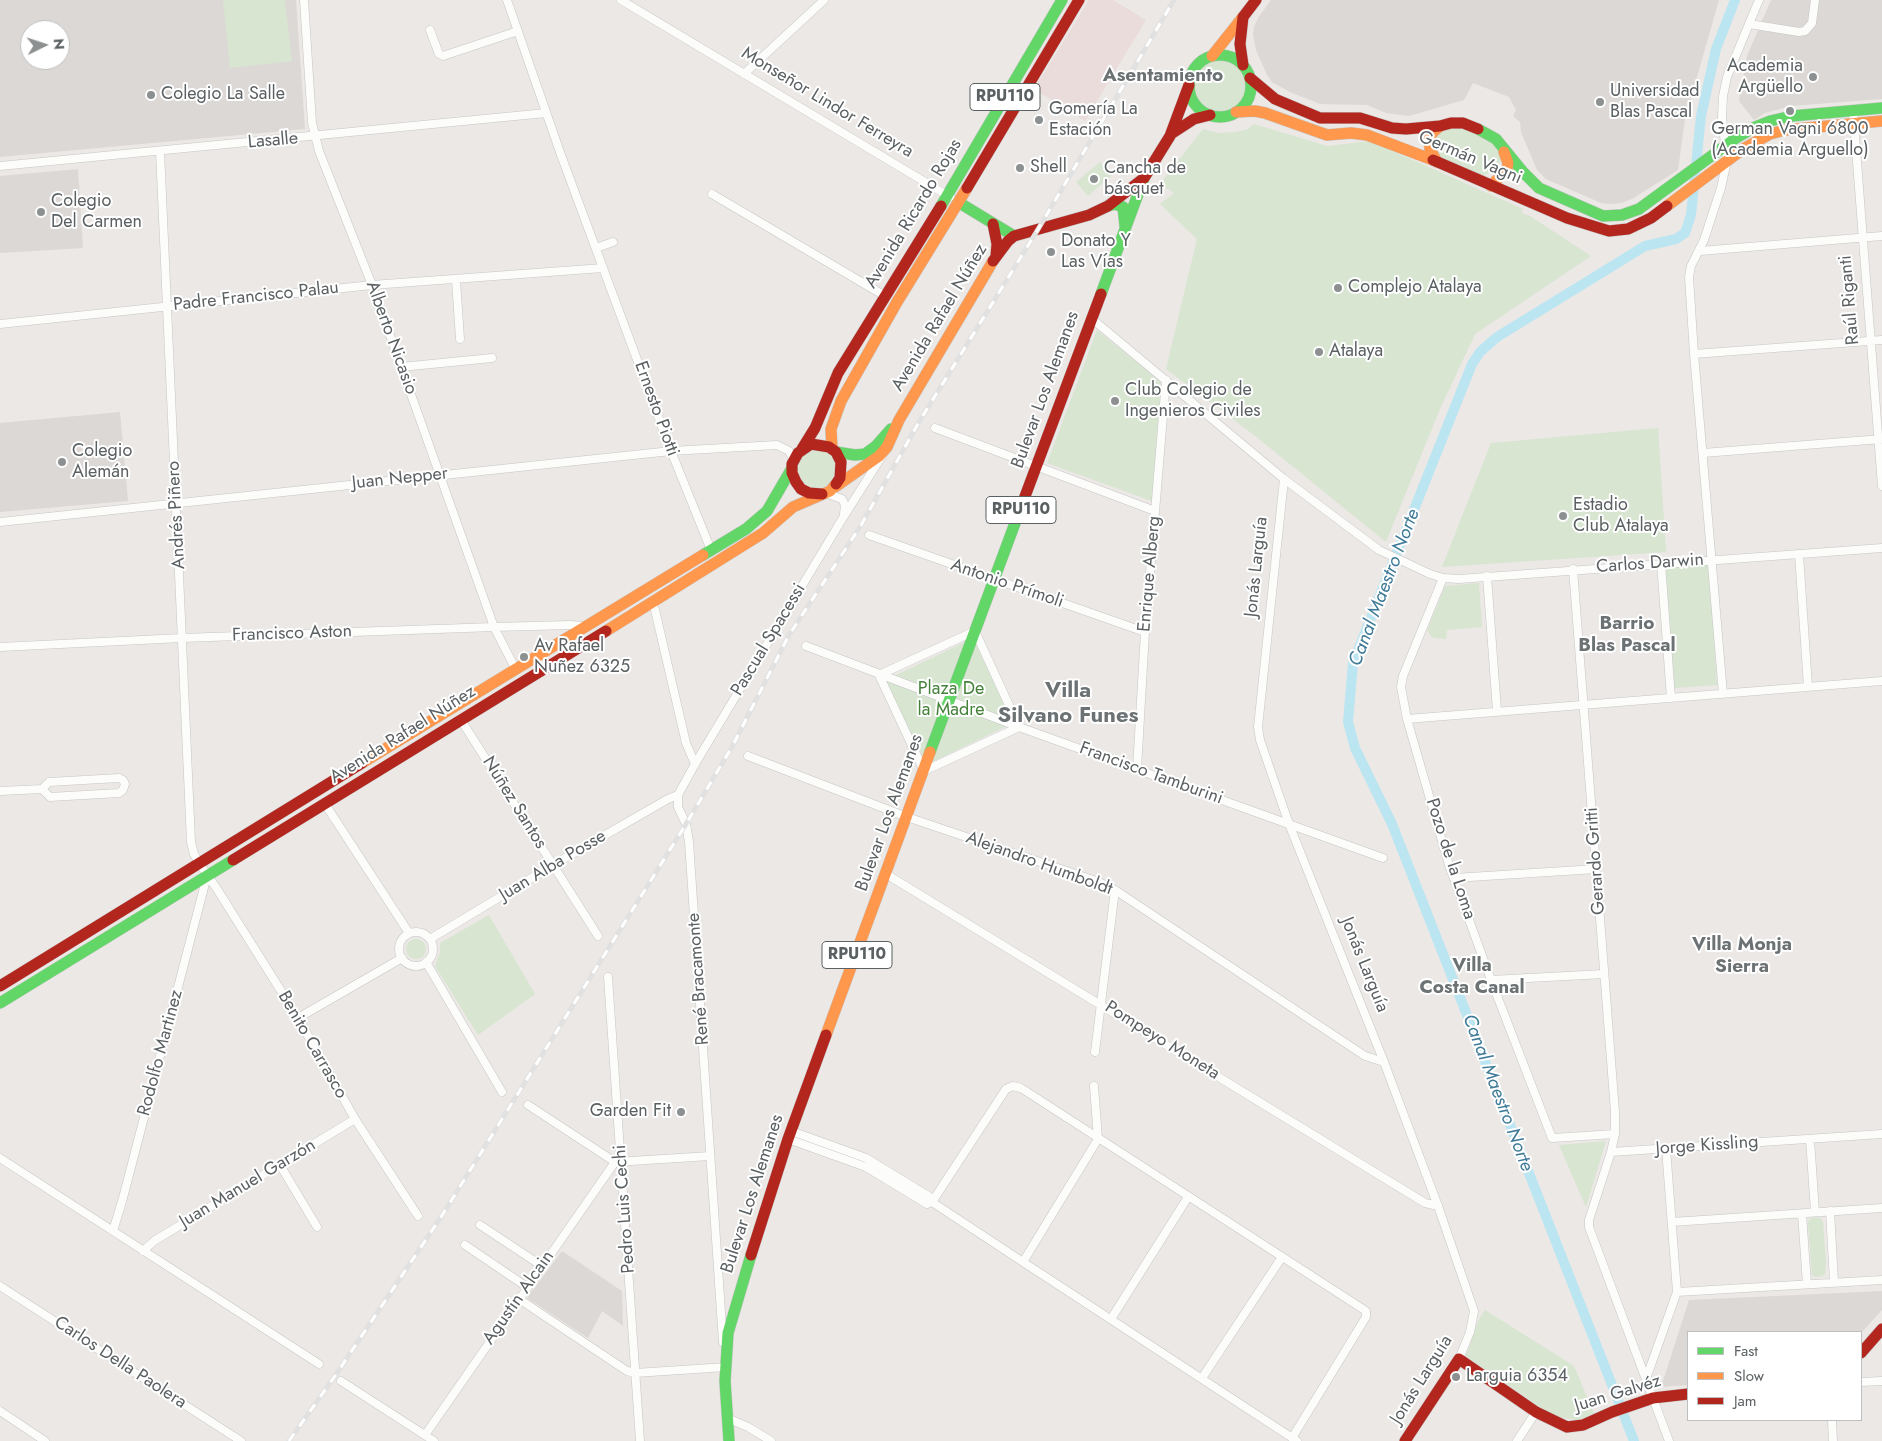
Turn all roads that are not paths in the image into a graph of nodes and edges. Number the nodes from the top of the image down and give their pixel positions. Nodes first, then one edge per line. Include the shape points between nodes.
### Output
1 (304, 0) edge
2 (507, 0) edge
3 (621, 0) edge
4 (824, 0) edge
5 (1062, 0) edge
6 (1256, 0) edge
7 (1760, 0) edge
8 (1815, 0) edge
9 (1077, 3) edge
10 (1243, 17) junction
11 (1748, 24) junction
12 (430, 30) dead end
13 (518, 31) junction
14 (1212, 56) junction
15 (1243, 65) junction
16 (744, 74) junction
17 (1250, 78) junction
18 (1189, 85) junction
19 (1882, 108) edge
20 (1853, 110) junction
21 (1236, 112) junction
22 (546, 113) junction
23 (1210, 115) junction
24 (1882, 121) edge
25 (1854, 123) junction
26 (1440, 126) junction
27 (1170, 136) junction
28 (315, 137) junction
29 (1725, 146) junction
30 (1502, 147) junction
31 (160, 151) junction
32 (1727, 161) junction
33 (1437, 162) junction
34 (0, 166) edge
35 (1144, 178) junction
36 (1491, 186) junction
37 (712, 194) dead end
38 (948, 195) junction
39 (958, 202) junction
40 (1108, 206) junction
41 (993, 224) junction
42 (1125, 228) junction
43 (1014, 236) junction
44 (1882, 236) edge
45 (1862, 237) junction
46 (613, 242) dead end
47 (596, 248) junction
48 (1700, 251) junction
49 (996, 256) junction
50 (603, 268) junction
51 (456, 280) junction
52 (372, 285) junction
53 (886, 296) junction
54 (166, 306) junction
55 (1091, 318) junction
56 (0, 324) edge
57 (460, 339) dead end
58 (1882, 340) edge
59 (1871, 341) junction
60 (1694, 354) junction
61 (492, 358) dead end
62 (401, 367) junction
63 (1166, 380) junction
64 (899, 420) junction
65 (935, 428) dead end
66 (1881, 440) edge
67 (887, 447) junction
68 (801, 449) junction
69 (834, 450) junction
70 (671, 452) junction
71 (1703, 453) junction
72 (793, 464) junction
73 (1036, 467) junction
74 (440, 475) junction
75 (1284, 479) junction
76 (1882, 486) edge
77 (827, 491) junction
78 (176, 502) junction
79 (1156, 511) junction
80 (844, 516) junction
81 (0, 522) edge
82 (868, 535) dead end
83 (1882, 548) edge
84 (711, 550) junction
85 (1799, 554) junction
86 (1712, 560) junction
87 (1661, 563) junction
88 (1573, 569) junction
89 (1488, 576) junction
90 (1443, 578) junction
91 (995, 580) junction
92 (652, 603) junction
93 (584, 626) junction
94 (494, 627) junction
95 (975, 631) junction
96 (1146, 632) junction
97 (182, 638) junction
98 (806, 646) dead end
99 (0, 648) edge
100 (532, 658) junction
101 (515, 668) junction
102 (879, 675) junction
103 (1882, 680) edge
104 (1808, 687) junction
105 (1723, 694) junction
106 (1671, 698) junction
107 (948, 700) junction
108 (1584, 704) junction
109 (1497, 711) junction
110 (1407, 718) junction
111 (461, 720) junction
112 (1019, 727) junction
113 (748, 756) dead end
114 (695, 764) junction
115 (1137, 768) junction
116 (924, 771) junction
117 (42, 789) junction
118 (0, 792) edge
119 (678, 795) junction
120 (325, 804) junction
121 (908, 817) junction
122 (1289, 824) junction
123 (229, 845) junction
124 (1383, 858) dead end
125 (199, 863) junction
126 (553, 865) junction
127 (1596, 869) junction
128 (886, 874) junction
129 (207, 876) junction
130 (1454, 878) junction
131 (1115, 890) junction
132 (176, 896) junction
133 (409, 933) junction
134 (598, 936) dead end
135 (430, 939) junction
136 (402, 958) junction
137 (426, 962) junction
138 (1604, 974) junction
139 (608, 977) dead end
140 (1490, 980) junction
141 (0, 986) edge
142 (0, 1004) edge
143 (1102, 1004) junction
144 (298, 1018) junction
145 (1095, 1052) dead end
146 (1384, 1062) junction
147 (1094, 1086) dead end
148 (502, 1092) dead end
149 (528, 1105) dead end
150 (355, 1119) junction
151 (1615, 1134) junction
152 (1882, 1134) edge
153 (790, 1135) junction
154 (1098, 1139) junction
155 (1810, 1139) junction
156 (1666, 1148) junction
157 (1611, 1152) junction
158 (710, 1156) junction
159 (0, 1158) edge
160 (618, 1162) junction
161 (280, 1165) junction
162 (1188, 1197) junction
163 (932, 1202) junction
164 (1438, 1206) junction
165 (1882, 1208) edge
166 (1815, 1212) junction
167 (1830, 1212) junction
168 (1802, 1214) junction
169 (418, 1216) dead end
170 (1672, 1222) junction
171 (480, 1225) dead end
172 (318, 1227) dead end
173 (113, 1231) junction
174 (464, 1245) dead end
175 (143, 1251) junction
176 (1282, 1257) junction
177 (1023, 1262) junction
178 (542, 1266) junction
179 (1882, 1280) edge
180 (1834, 1282) junction
181 (1807, 1284) junction
182 (0, 1286) edge
183 (527, 1287) junction
184 (1677, 1292) junction
185 (518, 1299) junction
186 (1111, 1319) junction
187 (1882, 1329) edge
188 (1862, 1352) edge
189 (1458, 1359) junction
190 (319, 1364) dead end
191 (726, 1367) junction
192 (635, 1372) junction
193 (1202, 1378) junction
194 (1646, 1379) junction
195 (1882, 1381) edge
196 (341, 1382) dead end
197 (1862, 1382) edge
198 (1687, 1394) edge
199 (1653, 1398) junction
200 (0, 1412) edge
201 (1536, 1412) junction
202 (727, 1418) junction
203 (1832, 1421) edge
204 (425, 1435) junction
205 (1295, 1439) edge
206 (44, 1441) edge
207 (241, 1441) edge
208 (434, 1441) edge
209 (640, 1441) edge
210 (729, 1441) edge
211 (771, 1441) edge
212 (1405, 1441) edge
213 (1517, 1441) edge
214 (1669, 1441) edge
215 (1833, 1441) edge

1 - 28 street, Alberto Nicasio
2 - 13 street
3 - 16 street, Monseñor Lindor Ferreyra
4 - 16 street
5 - 38 main road, Avenida Ricardo Rojas / RPU110
6 - 10 main road
7 - 11 street
8 - 11 street via 1812,23 1805,31
9 - 39 main road, Avenida Ricardo Rojas / RPU110
10 - 14 main road
10 - 15 main road via 1240,44
11 - 29 street via 1723,96
12 - 13 street via 439,54 444,56
13 - 22 street
14 - 15 main road via 1227,55
14 - 18 main road via 1197,64
15 - 17 main road
16 - 38 street, Monseñor Lindor Ferreyra
17 - 21 main road via 1249,97
17 - 26 main road, Germán Vagni via 1275,99 1320,118 1360,118 1392,128
18 - 23 main road via 1198,108
18 - 27 main road
19 - 20 main road
20 - 25 street, Raúl Riganti
20 - 29 main road via 1770,121
21 - 23 main road
21 - 33 main road, Germán Vagni via 1265,113 1327,135 1359,133
22 - 28 street, Lasalle
22 - 47 street
23 - 27 main road via 1194,119
24 - 25 main road
25 - 32 main road via 1777,132 1752,143
25 - 45 street, Raúl Riganti
26 - 30 main road, Germán Vagni via 1451,123 1475,127 1496,139
26 - 33 main road via 1429,140
27 - 35 main road
28 - 31 street, Lasalle
28 - 52 street, Alberto Nicasio
29 - 30 main road, Germán Vagni via 1648,203 1622,215 1603,216 1546,193
29 - 32 street
30 - 36 main road via 1507,169
31 - 34 street, Lasalle
31 - 54 street, Andrés Piñero
32 - 36 main road, Germán Vagni via 1682,196 1628,230 1609,231 1581,224
32 - 48 street
33 - 36 main road, Germán Vagni
35 - 40 main road
35 - 42 main road, Bulevar Los Alemanes / RPU110
37 - 53 street
38 - 39 street, Monseñor Lindor Ferreyra
38 - 53 main road, Avenida Ricardo Rojas / RPU110
39 - 41 main road, Monseñor Lindor Ferreyra
39 - 69 main road, Avenida Ricardo Rojas / RPU110 via 841,401 831,429
40 - 42 main road via 1123,207
40 - 43 main road via 1079,219
41 - 43 main road, Monseñor Lindor Ferreyra
41 - 49 main road via 997,238
42 - 55 main road, Bulevar Los Alemanes / RPU110
43 - 49 main road, Avenida Rafael Núñez
44 - 45 street
45 - 48 street
45 - 59 street, Raúl Riganti
46 - 47 street
47 - 50 street, Ernesto Piotti
48 - 60 street via 1690,266
49 - 64 main road, Avenida Rafael Núñez
50 - 51 street, Padre Francisco Palau
50 - 70 street, Ernesto Piotti
51 - 52 street, Padre Francisco Palau
51 - 57 street
52 - 54 street, Padre Francisco Palau
52 - 62 street, Alberto Nicasio
53 - 68 main road, Avenida Ricardo Rojas / RPU110 via 838,373 815,428
54 - 56 street, Padre Francisco Palau
54 - 78 street, Andrés Piñero
55 - 63 street
55 - 73 main road, Bulevar Los Alemanes / RPU110
58 - 59 street
59 - 60 street
59 - 66 street, Raúl Riganti
60 - 71 street
61 - 62 street
62 - 74 street, Alberto Nicasio
63 - 75 street
63 - 79 street, Enrique Alberg
64 - 67 main road, Avenida Rafael Núñez
64 - 69 main road, Avenida Rafael Núñez via 870,451 860,455
65 - 73 street
66 - 71 street
66 - 76 street, Raúl Riganti
67 - 77 main road, Avenida Rafael Núñez via 879,456
67 - 80 street, Pascual Spacessi
68 - 69 main road, Avenida Rafael Núñez via 817,444
68 - 72 main road, Avenida Rafael Núñez / RPU110
69 - 77 main road, RPU110 via 842,467 840,478
70 - 72 street, Juan Nepper via 777,445 789,451
70 - 74 street, Juan Nepper
70 - 84 street, Ernesto Piotti
71 - 86 street
72 - 77 main road via 796,482 801,488 809,493
72 - 84 main road, Avenida Rafael Núñez via 763,515
73 - 79 street
73 - 91 main road, Bulevar Los Alemanes / RPU110
74 - 78 street, Juan Nepper
74 - 94 street, Alberto Nicasio
75 - 90 street, Carlos Darwin via 1379,550
75 - 122 street, Jonás Larguía via 1258,726
77 - 80 street via 844,501
77 - 92 main road, Avenida Rafael Núñez via 793,507 755,539
78 - 81 street, Juan Nepper
78 - 97 street, Andrés Piñero
79 - 96 street, Enrique Alberg
80 - 114 street, Pascual Spacessi
82 - 91 street, Antonio Prímoli
83 - 85 street, Carlos Darwin
84 - 93 main road, Avenida Rafael Núñez
85 - 86 street, Carlos Darwin
85 - 104 street
86 - 87 street, Carlos Darwin
86 - 105 street
87 - 88 street, Carlos Darwin
87 - 106 street
88 - 89 street, Carlos Darwin
88 - 108 street, Gerardo Gritti
89 - 90 street, Carlos Darwin
89 - 109 street
90 - 110 street, Pozo de la Loma via 1400,687
91 - 95 main road, Bulevar Los Alemanes / RPU110
91 - 96 street, Antonio Prímoli
92 - 111 main road, Avenida Rafael Núñez
92 - 114 street via 686,743
93 - 94 street, Francisco Aston
93 - 100 main road, Avenida Rafael Núñez
94 - 97 street, Francisco Aston
94 - 101 street, Alberto Nicasio
95 - 102 street
95 - 107 main road, Bulevar Los Alemanes / RPU110
95 - 112 street
96 - 115 street, Enrique Alberg
97 - 99 street, Francisco Aston
97 - 125 street, Andrés Piñero via 190,842
98 - 102 street, Francisco Tamburini
100 - 101 main road, Avenida Rafael Núñez
100 - 111 main road via 524,668 465,704 460,711
101 - 123 main road, Avenida Rafael Núñez
102 - 107 street, Francisco Tamburini
102 - 116 street
103 - 104 street
104 - 105 street
105 - 106 street
106 - 108 street
107 - 112 street, Francisco Tamburini
107 - 116 main road, Bulevar Los Alemanes / RPU110
108 - 109 street
108 - 127 street, Gerardo Gritti
109 - 110 street
110 - 130 street, Pozo de la Loma
111 - 120 main road, Avenida Rafael Núñez
111 - 126 street, Núñez Santos
112 - 115 street, Francisco Tamburini
112 - 116 street
113 - 121 street, Alejandro Humboldt
114 - 119 street
115 - 122 street, Francisco Tamburini
116 - 121 main road, Bulevar Los Alemanes / RPU110
117 - 117 street via 50,797 119,793 125,784 119,778 49,782
117 - 118 street
119 - 126 street, Juan Alba Posse
119 - 158 street, René Bracamonte via 678,807 686,824 689,842
120 - 129 main road, Avenida Rafael Núñez
120 - 133 street
121 - 128 main road, Bulevar Los Alemanes / RPU110
121 - 131 street, Alejandro Humboldt
122 - 124 street, Francisco Tamburini
122 - 146 street, Jonás Larguía
123 - 125 main road, Avenida Rafael Núñez
123 - 129 main road via 228,854 208,867
125 - 129 street, Andrés Piñero
125 - 132 main road via 198,873 176,888
125 - 141 main road, Avenida Rafael Núñez
126 - 134 street, Núñez Santos
126 - 135 street, Juan Alba Posse
127 - 130 street
127 - 138 street, Gerardo Gritti
128 - 143 street, Pompeyo Moneta
128 - 153 main road, Bulevar Los Alemanes / RPU110
129 - 132 main road, Avenida Rafael Núñez
129 - 144 street, Benito Carrasco
129 - 173 street, Rodolfo Martinez
130 - 140 street, Pozo de la Loma
131 - 143 street
131 - 146 street, Alejandro Humboldt via 1365,1056
132 - 142 main road, Avenida Rafael Núñez
133 - 135 street via 423,933
133 - 136 street via 400,944
135 - 137 street via 433,952
136 - 137 street via 415,966
136 - 144 street
137 - 148 street
138 - 140 street
138 - 151 street, Gerardo Gritti
139 - 160 street, Pedro Luis Cechi
140 - 151 street, Pozo de la Loma via 1552,1138
143 - 145 street
143 - 164 street, Pompeyo Moneta via 1425,1203
144 - 150 street, Benito Carrasco
146 - 164 street, Jonás Larguía
147 - 154 street
149 - 160 street
150 - 161 street, Juan Manuel Garzón
150 - 169 street, Benito Carrasco
151 - 157 street, Gerardo Gritti
152 - 155 street, Jorge Kissling
153 - 163 street via 866,1166 927,1204
153 - 191 main road, Bulevar Los Alemanes / RPU110 via 736,1302 728,1333
154 - 162 street
154 - 163 street via 1021,1088 1013,1086 1006,1089
154 - 177 street
155 - 156 street, Jorge Kissling
155 - 166 street
156 - 157 street, Jorge Kissling
156 - 170 street
157 - 194 street via 1589,1227
158 - 160 street
158 - 191 street, René Bracamonte
159 - 173 street
160 - 178 street, Agustín Alcain
160 - 192 street, Pedro Luis Cechi
161 - 172 street
161 - 175 street, Juan Manuel Garzón via 154,1241
162 - 176 street
162 - 186 street
163 - 177 street
164 - 189 street, Jonás Larguía via 1474,1311 1470,1332
165 - 167 street
166 - 167 street
166 - 168 street
167 - 180 street
168 - 170 street
168 - 181 street
170 - 184 street
171 - 178 street
173 - 175 street
174 - 183 street
175 - 190 street
176 - 193 street
176 - 205 street via 1366,1311 1366,1317
177 - 186 street
178 - 183 street, Agustín Alcain
179 - 180 street
180 - 181 street
181 - 184 street
182 - 207 street, Carlos Della Paolera
183 - 185 street, Agustín Alcain
184 - 194 street
185 - 192 street via 622,1368
185 - 204 street, Agustín Alcain
186 - 193 street
187 - 188 main road
189 - 201 main road, Juan Galvéz
189 - 212 main road, Jonás Larguía
191 - 192 street
191 - 202 main road, Bulevar Los Alemanes / RPU110
192 - 209 street, Pedro Luis Cechi
193 - 205 street
194 - 199 street
195 - 197 street
196 - 204 street
198 - 199 main road, Juan Galvéz
199 - 201 main road, Juan Galvéz via 1575,1427 1558,1424
199 - 214 street
200 - 206 street
201 - 213 street
202 - 210 main road, Bulevar Los Alemanes / RPU110
202 - 211 street
203 - 215 street
204 - 208 street

